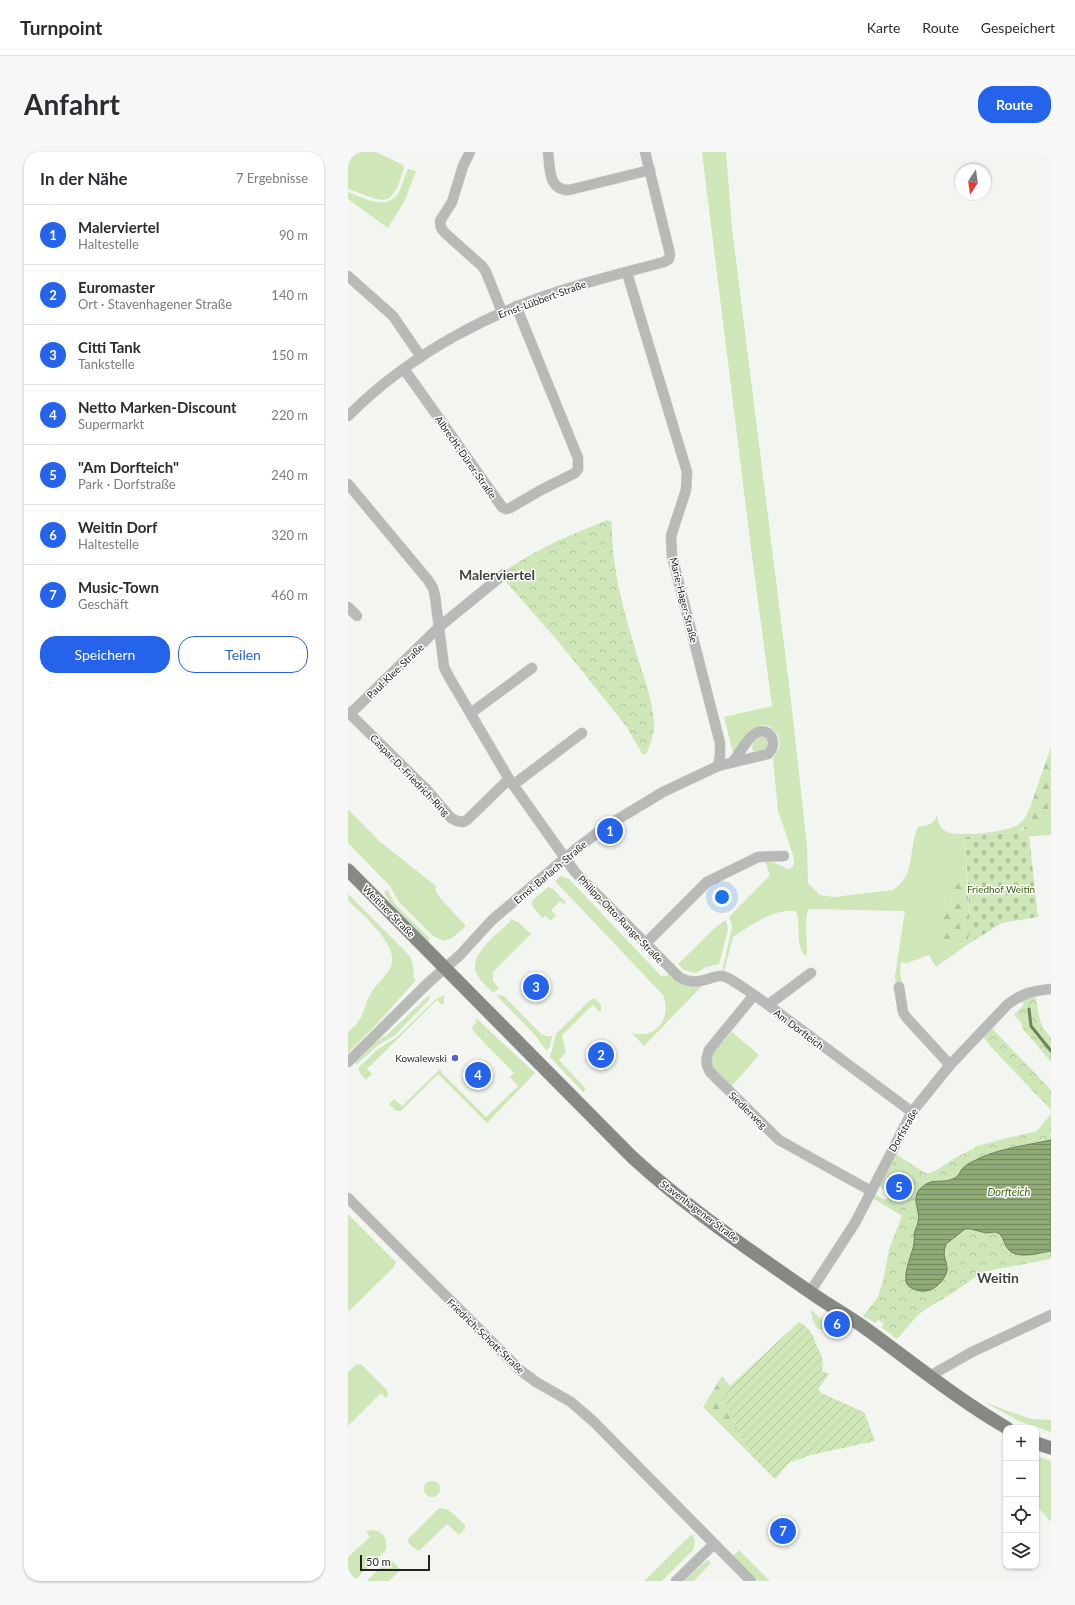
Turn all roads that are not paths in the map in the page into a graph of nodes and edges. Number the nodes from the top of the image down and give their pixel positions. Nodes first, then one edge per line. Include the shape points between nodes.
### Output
1 (470, 152) edge
2 (548, 152) edge
3 (645, 152) edge
4 (650, 170) junction
5 (627, 273) junction
6 (348, 276) edge
7 (516, 306) junction
8 (502, 312) junction
9 (421, 357) junction
10 (404, 369) junction
11 (348, 416) edge
12 (350, 490) edge
13 (504, 574) dead end
14 (348, 607) edge
15 (357, 616) dead end
16 (439, 627) junction
17 (532, 668) dead end
18 (349, 713) edge
19 (471, 713) junction
20 (582, 733) dead end
21 (733, 762) dead end
22 (718, 766) junction
23 (511, 782) junction
24 (784, 856) dead end
25 (565, 858) junction
26 (348, 870) edge
27 (645, 944) junction
28 (429, 952) joint
29 (445, 968) junction
30 (811, 974) dead end
31 (679, 977) joint
32 (899, 986) dead end
33 (1051, 990) edge
34 (754, 995) junction
35 (768, 1005) junction
36 (348, 1062) edge
37 (950, 1065) junction
38 (912, 1112) junction
39 (871, 1191) junction
40 (348, 1198) edge
41 (810, 1292) junction
42 (1051, 1315) edge
43 (931, 1378) junction
44 (1003, 1426) edge
45 (1039, 1444) edge
46 (1051, 1448) edge
47 (714, 1544) junction
48 (676, 1581) edge
49 (751, 1581) edge

1 - 8 street via 452,202 440,221 441,228 482,266
2 - 4 street via 552,180 556,187 562,190
3 - 4 street
4 - 5 street, Ernst-Lübbert-Straße via 670,254 664,262
5 - 7 street, Ernst-Lübbert-Straße via 576,285
5 - 22 street, Marie-Hager-Straße via 687,472 686,490 671,536 672,556 720,743
6 - 9 street via 393,316
7 - 8 street, Ernst-Lübbert-Straße
7 - 10 street, Albrecht-Dürer-Straße via 578,458 578,469 574,473 510,508 502,507
8 - 9 street, Ernst-Lübbert-Straße
9 - 10 street, Ernst-Lübbert-Straße
10 - 11 street, Ernst-Lübbert-Straße
12 - 16 street via 428,580 435,596
13 - 16 street
14 - 15 street
16 - 18 street, Paul-Klee-Straße
16 - 19 street via 444,667
17 - 19 street
18 - 23 street, Caspar-D.-Friedrich-Ring via 427,790 451,818 457,821 467,820
19 - 23 street
20 - 23 street
21 - 22 street, Ernst-Barlach-Straße
22 - 25 street, Ernst-Barlach-Straße via 628,812
23 - 25 street
24 - 27 street via 758,857 707,882
25 - 27 street, Philipp-Otto-Runge-Straße via 575,872
25 - 29 street, Ernst-Barlach-Straße via 492,920
26 - 28 main road, Weitiner Straße
27 - 31 street, Philipp-Otto-Runge-Straße
28 - 29 main road, Stavenhagener Straße
29 - 36 street, Ernst-Barlach-Straße
29 - 41 main road, Stavenhagener Straße via 631,1156 657,1179
30 - 35 street
31 - 34 street, Am Dorfteich via 695,983 723,976
32 - 37 street via 906,1017
33 - 37 street, Dorfstraße via 1018,997 1007,1005
34 - 35 street, Am Dorfteich
34 - 39 street, Siedlerweg via 709,1050 706,1065 710,1072 779,1140
35 - 38 street, Am Dorfteich
37 - 38 street, Dorfstraße
38 - 39 street, Dorfstraße
39 - 41 street, Dorfstraße via 855,1223
40 - 47 street, Friedrich-Schott-Straße via 520,1370 571,1402 594,1422
41 - 43 main road, Stavenhagener Straße
42 - 43 street via 972,1352 935,1373
43 - 44 main road, Stavenhagener Straße
45 - 46 main road
47 - 48 street
47 - 49 street, Friedrich-Schott-Straße

